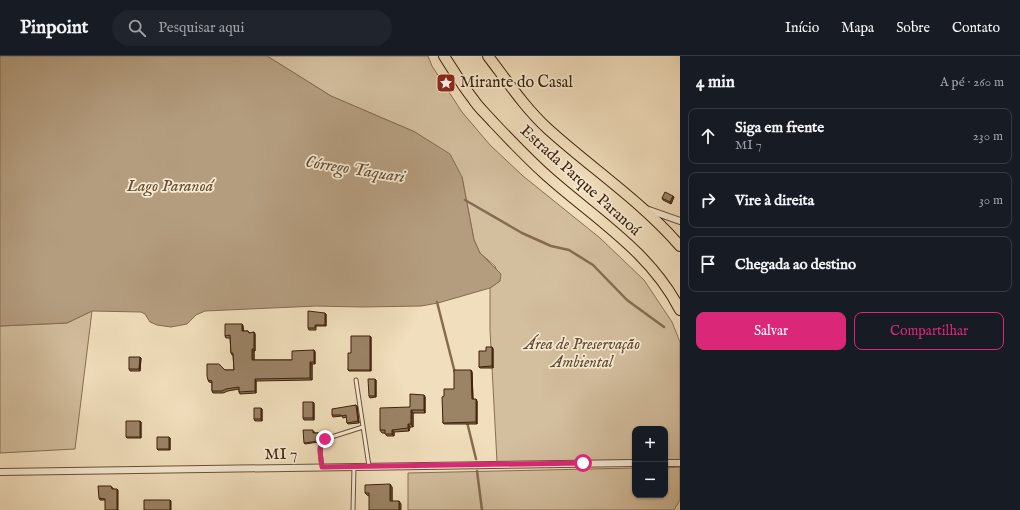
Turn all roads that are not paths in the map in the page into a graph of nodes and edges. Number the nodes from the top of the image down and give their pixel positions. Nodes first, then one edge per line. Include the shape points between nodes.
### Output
1 (444, 56) edge
2 (488, 56) edge
3 (641, 207) junction
4 (680, 221) edge
5 (680, 246) edge
6 (680, 309) edge
7 (356, 380) dead end
8 (363, 428) junction
9 (632, 463) edge
10 (668, 463) edge
11 (680, 463) edge
12 (369, 466) junction
13 (322, 467) junction
14 (354, 467) junction
15 (0, 472) edge
16 (353, 510) edge

1 - 6 main road, Estrada Parque Paranoá via 473,100 512,143 634,250 653,270
2 - 3 main road, Estrada Parque Paranoá via 519,97 547,128
3 - 4 street
3 - 5 main road, Estrada Parque Paranoá
7 - 8 lane
8 - 12 lane
8 - 13 lane via 325,439 320,447
9 - 12 street, MI 7
10 - 11 street
12 - 14 street, MI 7
13 - 14 street, MI 7
13 - 15 street, MI 7
14 - 16 lane

